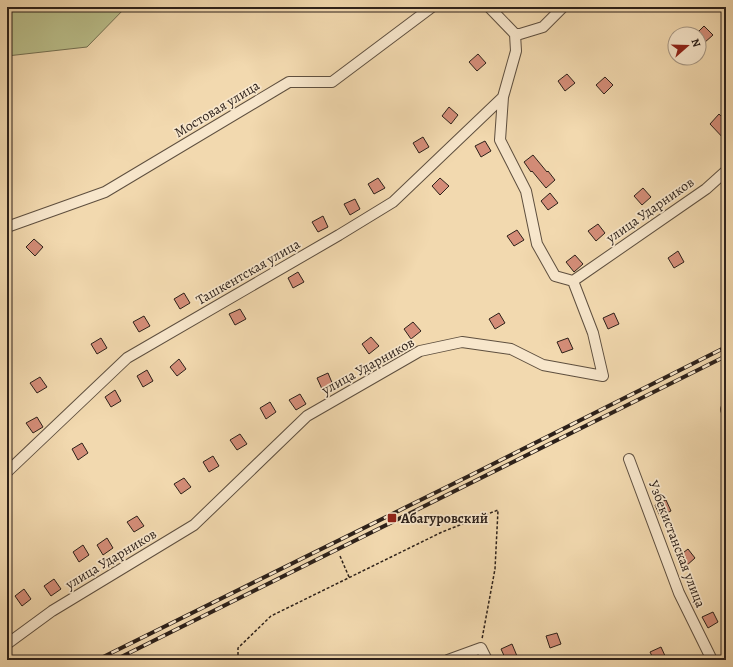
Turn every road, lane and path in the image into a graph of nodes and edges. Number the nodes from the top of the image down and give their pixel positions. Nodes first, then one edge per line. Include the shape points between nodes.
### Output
1 (432, 7) edge
2 (489, 7) edge
3 (563, 7) edge
4 (515, 34) junction
5 (503, 97) junction
6 (726, 171) edge
7 (7, 227) edge
8 (573, 281) junction
9 (629, 459) dead end
10 (7, 472) edge
11 (340, 556) dead end
12 (349, 578) junction
13 (7, 644) edge
14 (480, 648) junction
15 (238, 660) edge
16 (448, 660) edge
17 (487, 660) edge
18 (712, 660) edge

1 - 7 street, Мостовая улица via 332,82 289,82 105,192
2 - 4 street
3 - 4 street via 543,27
4 - 5 street via 516,51
5 - 8 street via 500,140 526,191 537,244 556,276
5 - 10 street, Ташкентская улица via 393,202 127,358
6 - 8 street, улица Ударников via 706,189
8 - 13 street, улица Ударников via 593,333 603,376 543,365 511,349 462,342 420,350 307,416 194,525 52,611
9 - 18 street, Узбекистанская улица via 679,594
11 - 12 path
12 - 14 path via 442,532 498,510 495,569
12 - 15 path via 272,616 238,648
14 - 16 street
14 - 17 street

